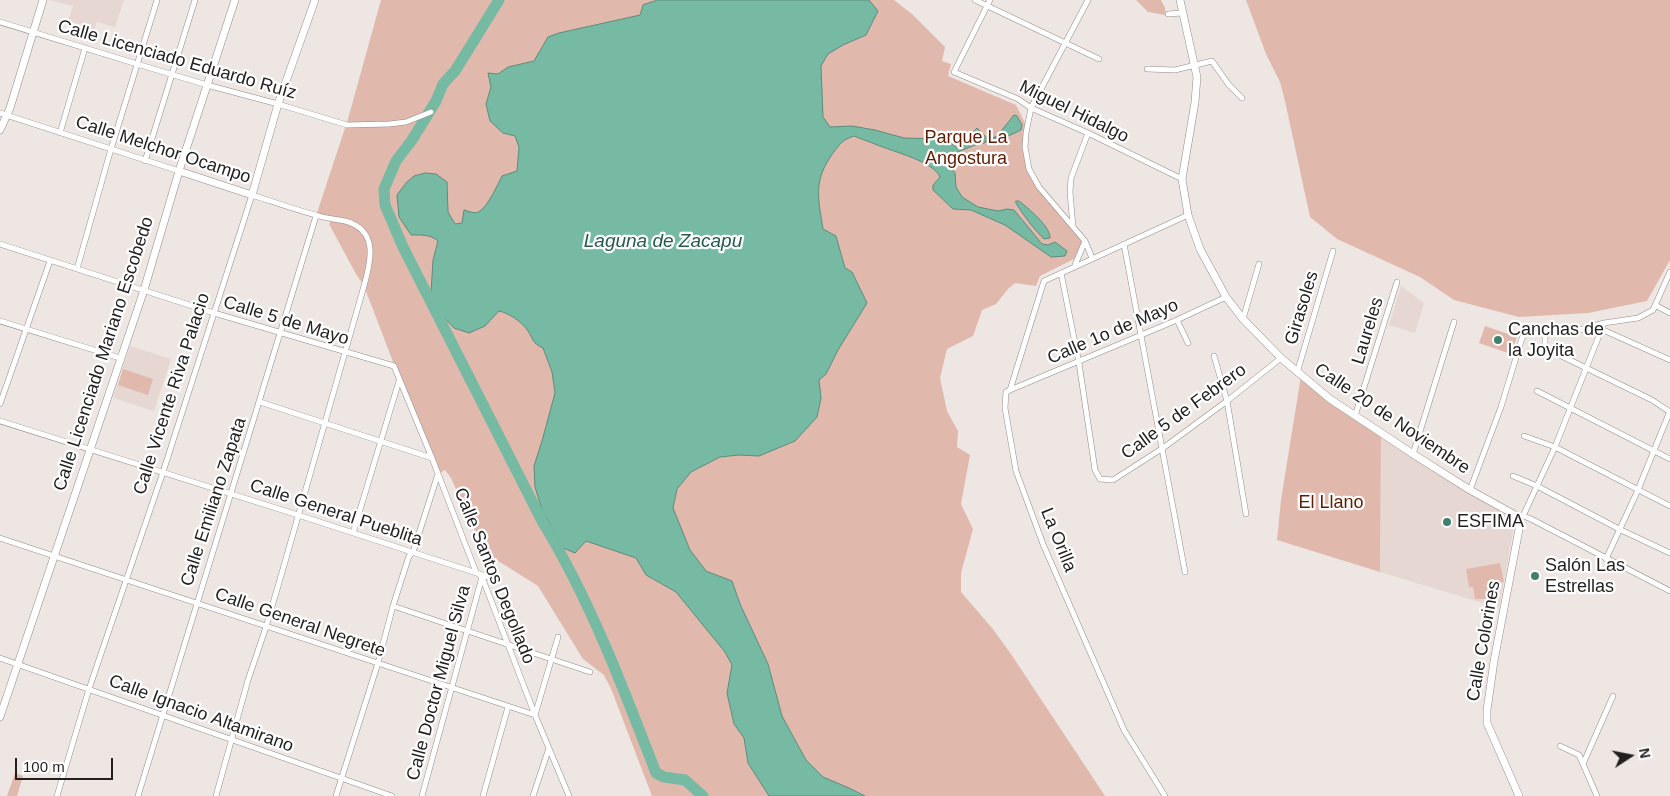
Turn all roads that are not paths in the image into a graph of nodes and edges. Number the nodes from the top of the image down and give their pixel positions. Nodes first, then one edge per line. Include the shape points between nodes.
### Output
1 (43, 0) edge
2 (157, 0) edge
3 (195, 0) edge
4 (235, 0) edge
5 (315, 0) edge
6 (975, 0) edge
7 (990, 0) edge
8 (1088, 0) edge
9 (1180, 0) edge
10 (986, 6) junction
11 (1182, 13) junction
12 (1168, 14) dead end
13 (0, 22) edge
14 (33, 32) junction
15 (1065, 44) junction
16 (85, 48) junction
17 (1099, 59) dead end
18 (137, 64) junction
19 (1195, 66) junction
20 (1147, 69) dead end
21 (173, 75) junction
22 (207, 85) junction
23 (1242, 98) dead end
24 (278, 104) junction
25 (1031, 108) junction
26 (428, 113) dead end
27 (4, 114) edge
28 (0, 130) edge
29 (60, 133) junction
30 (1088, 133) junction
31 (111, 149) junction
32 (145, 160) junction
33 (179, 172) junction
34 (1182, 179) junction
35 (252, 195) junction
36 (1188, 215) junction
37 (316, 216) junction
38 (1074, 228) junction
39 (1085, 242) junction
40 (0, 244) edge
41 (1124, 244) junction
42 (1333, 251) dead end
43 (1092, 258) junction
44 (50, 261) junction
45 (1259, 264) dead end
46 (1074, 266) junction
47 (77, 269) junction
48 (1670, 272) edge
49 (1061, 273) junction
50 (1397, 282) dead end
51 (144, 290) junction
52 (1226, 297) junction
53 (1655, 305) junction
54 (214, 313) junction
55 (1670, 313) edge
56 (1242, 319) junction
57 (0, 320) edge
58 (1177, 320) junction
59 (1454, 322) dead end
60 (1604, 323) junction
61 (26, 329) junction
62 (1601, 329) junction
63 (280, 334) junction
64 (1141, 335) junction
65 (1546, 336) junction
66 (1188, 344) dead end
67 (344, 352) junction
68 (1214, 356) dead end
69 (120, 358) junction
70 (1280, 358) junction
71 (1670, 360) edge
72 (1079, 363) junction
73 (394, 366) joint
74 (1585, 368) junction
75 (1297, 373) junction
76 (400, 380) junction
77 (1010, 390) junction
78 (1537, 391) dead end
79 (1227, 401) junction
80 (260, 402) junction
81 (0, 404) edge
82 (1570, 409) junction
83 (1670, 412) edge
84 (1355, 416) junction
85 (0, 421) edge
86 (325, 424) junction
87 (1524, 436) dead end
88 (382, 441) junction
89 (1555, 447) junction
90 (1163, 448) junction
91 (90, 449) junction
92 (1653, 450) junction
93 (1413, 454) junction
94 (432, 458) junction
95 (1670, 459) edge
96 (163, 472) junction
97 (438, 474) junction
98 (1513, 476) dead end
99 (1537, 486) junction
100 (1470, 490) junction
101 (1638, 490) junction
102 (232, 495) junction
103 (1670, 506) edge
104 (1246, 514) dead end
105 (298, 515) junction
106 (1520, 519) junction
107 (1532, 519) junction
108 (1620, 530) junction
109 (353, 533) junction
110 (0, 538) edge
111 (413, 552) junction
112 (1670, 553) edge
113 (54, 555) junction
114 (1606, 559) junction
115 (476, 572) junction
116 (1185, 572) dead end
117 (482, 577) junction
118 (492, 578) dead end
119 (126, 580) junction
120 (1670, 591) edge
121 (197, 602) junction
122 (393, 606) junction
123 (266, 627) junction
124 (468, 630) junction
125 (558, 637) dead end
126 (508, 645) junction
127 (0, 658) edge
128 (552, 659) junction
129 (378, 663) junction
130 (17, 664) junction
131 (590, 672) dead end
132 (451, 688) junction
133 (89, 689) junction
134 (1613, 696) dead end
135 (508, 707) junction
136 (163, 715) junction
137 (535, 715) junction
138 (0, 717) edge
139 (233, 739) junction
140 (1560, 746) dead end
141 (549, 748) junction
142 (1583, 764) junction
143 (341, 779) junction
144 (57, 796) edge
145 (138, 796) edge
146 (216, 796) edge
147 (336, 796) edge
148 (392, 796) edge
149 (422, 796) edge
150 (483, 796) edge
151 (533, 796) edge
152 (570, 796) edge
153 (1165, 796) edge
154 (1519, 796) edge
155 (1597, 796) edge

1 - 14 main road
2 - 18 street
3 - 21 street
4 - 22 main road, Calle Licenciado Mariano Escobedo
5 - 24 main road, Calle Vicente Riva Palacio
6 - 10 street
7 - 10 street
8 - 15 street
9 - 11 main road, Calle 20 de Noviembre
10 - 15 street
10 - 25 street, Miguel Hidalgo via 954,72 1018,99
11 - 12 street
11 - 19 main road, Calle 20 de Noviembre
13 - 14 street, Calle Licenciado Eduardo Ruíz
14 - 16 street, Calle Licenciado Eduardo Ruíz
14 - 27 main road
15 - 17 street
15 - 25 street
16 - 18 street, Calle Licenciado Eduardo Ruíz
16 - 29 street
18 - 21 street, Calle Licenciado Eduardo Ruíz
18 - 31 street
19 - 20 street via 1176,70
19 - 23 street via 1212,62
19 - 34 main road, Calle 20 de Noviembre via 1195,102
21 - 22 street, Calle Licenciado Eduardo Ruíz
21 - 32 street
22 - 24 street, Calle Licenciado Eduardo Ruíz
22 - 33 main road, Calle Licenciado Mariano Escobedo
24 - 26 street, Calle Licenciado Eduardo Ruíz via 346,125 406,122
24 - 35 main road, Calle Vicente Riva Palacio
25 - 30 street, Miguel Hidalgo
25 - 38 street via 1026,133 1029,169 1039,187
27 - 28 main road
27 - 29 street, Calle Melchor Ocampo
29 - 31 street, Calle Melchor Ocampo
30 - 34 street, Miguel Hidalgo
30 - 38 street via 1071,178
31 - 32 street, Calle Melchor Ocampo
31 - 47 street
32 - 33 street, Calle Melchor Ocampo
33 - 35 main road, Calle Melchor Ocampo
33 - 51 main road, Calle Licenciado Mariano Escobedo
34 - 36 main road, Calle 20 de Noviembre
35 - 37 street, Calle Melchor Ocampo
35 - 54 street, Calle Vicente Riva Palacio
36 - 41 street
36 - 52 main road, Calle 20 de Noviembre via 1200,249
37 - 63 street, Calle Emiliano Zapata
37 - 67 street, Calle Melchor Ocampo via 344,220 360,228 371,249 370,264
38 - 39 street
39 - 43 street
39 - 46 street
40 - 44 street, Calle 5 de Mayo
41 - 43 street
41 - 64 street
42 - 75 street, Girasoles
43 - 46 street
44 - 47 street, Calle 5 de Mayo
44 - 61 street
45 - 56 street
46 - 49 street
47 - 51 street, Calle 5 de Mayo
48 - 53 street
49 - 72 street
49 - 77 street, La Orilla via 1044,281
50 - 84 street, Laureles
51 - 54 street, Calle 5 de Mayo
51 - 69 main road, Calle Licenciado Mariano Escobedo
52 - 56 main road, Calle 20 de Noviembre
52 - 58 street, Calle 1o de Mayo
53 - 55 street
53 - 60 street via 1653,310 1638,318
54 - 63 street, Calle 5 de Mayo
54 - 96 street, Calle Vicente Riva Palacio
56 - 70 main road, Calle 20 de Noviembre
57 - 61 street
58 - 64 street, Calle 1o de Mayo
58 - 66 street
59 - 93 street
60 - 62 street
60 - 65 street
61 - 69 street
61 - 81 street
62 - 71 street
62 - 74 street
63 - 67 street, Calle 5 de Mayo
63 - 80 street, Calle Emiliano Zapata
64 - 72 street, Calle 1o de Mayo
64 - 90 street
65 - 74 street via 1545,348
65 - 100 street via 1539,332 1525,334 1522,338
67 - 73 street, Calle 5 de Mayo
67 - 86 street, Calle Melchor Ocampo
68 - 79 street
69 - 91 main road, Calle Licenciado Mariano Escobedo
70 - 75 main road, Calle 20 de Noviembre
70 - 79 street, Calle 5 de Febrero
72 - 77 street, Calle 1o de Mayo
72 - 90 street, Calle 5 de Febrero via 1095,470 1100,479 1113,480
73 - 76 street, Calle Santos Degollado
74 - 82 street
74 - 83 street
75 - 84 main road, Calle 20 de Noviembre
76 - 88 street
76 - 94 street, Calle Santos Degollado
77 - 153 street, La Orilla via 1006,392 1005,408 1016,471 1024,495 1124,730
78 - 82 street
79 - 90 street, Calle 5 de Febrero
79 - 104 street
80 - 86 street
80 - 102 street, Calle Emiliano Zapata
82 - 89 street
82 - 92 street
83 - 92 street
84 - 93 main road, Calle 20 de Noviembre
85 - 91 street, Calle General Pueblita
86 - 88 street
86 - 105 street, Calle Melchor Ocampo
87 - 89 street
88 - 94 street
88 - 109 street
89 - 99 street
89 - 101 street
90 - 116 street
91 - 96 street, Calle General Pueblita
91 - 113 main road, Calle Licenciado Mariano Escobedo
92 - 95 street
92 - 101 street
93 - 100 main road, Calle 20 de Noviembre
94 - 97 street, Calle Santos Degollado
96 - 102 street, Calle General Pueblita
96 - 119 street, Calle Vicente Riva Palacio
97 - 111 street
97 - 115 street, Calle Santos Degollado
98 - 99 street
99 - 106 street
99 - 108 street
100 - 106 main road, Calle 20 de Noviembre
101 - 103 street
101 - 108 street
102 - 105 street, Calle General Pueblita
102 - 121 street, Calle Emiliano Zapata
105 - 109 street, Calle General Pueblita
105 - 123 street, Calle Melchor Ocampo
106 - 107 street
106 - 107 street
106 - 154 main road, Calle Colorines via 1487,710 1487,723
107 - 114 street
108 - 112 street
108 - 114 street
109 - 111 street, Calle General Pueblita
110 - 113 street, Calle General Negrete
111 - 115 street, Calle General Pueblita
111 - 122 street
113 - 119 street, Calle General Negrete
113 - 130 main road, Calle Licenciado Mariano Escobedo
114 - 120 street
115 - 117 street, Calle Santos Degollado
115 - 118 street, Calle General Pueblita
117 - 124 street, Calle Doctor Miguel Silva
117 - 126 street, Calle Santos Degollado
119 - 121 street, Calle General Negrete
119 - 133 street, Calle Vicente Riva Palacio
121 - 123 street, Calle General Negrete
121 - 136 street, Calle Emiliano Zapata
122 - 124 street
122 - 129 street
123 - 129 street, Calle General Negrete
123 - 139 street, Calle Melchor Ocampo
124 - 126 street
124 - 132 street, Calle Doctor Miguel Silva
125 - 128 street
126 - 128 street
126 - 137 street, Calle Santos Degollado
127 - 130 street, Calle Ignacio Altamirano
128 - 131 street
128 - 137 street
129 - 132 street, Calle General Negrete
129 - 143 street
130 - 133 street, Calle Ignacio Altamirano
130 - 138 main road, Calle Licenciado Mariano Escobedo
132 - 135 street, Calle General Negrete
132 - 149 street, Calle Doctor Miguel Silva
133 - 136 street, Calle Ignacio Altamirano
133 - 144 street, Calle Vicente Riva Palacio
134 - 142 street
135 - 137 street, Calle General Negrete
135 - 150 street
136 - 139 street, Calle Ignacio Altamirano
136 - 145 street, Calle Emiliano Zapata
137 - 141 street, Calle Santos Degollado
139 - 143 street, Calle Ignacio Altamirano
139 - 146 street, Calle Melchor Ocampo
140 - 142 street via 1578,755
141 - 151 street
141 - 152 street, Calle Santos Degollado
142 - 155 street
143 - 147 street
143 - 148 street, Calle Ignacio Altamirano

